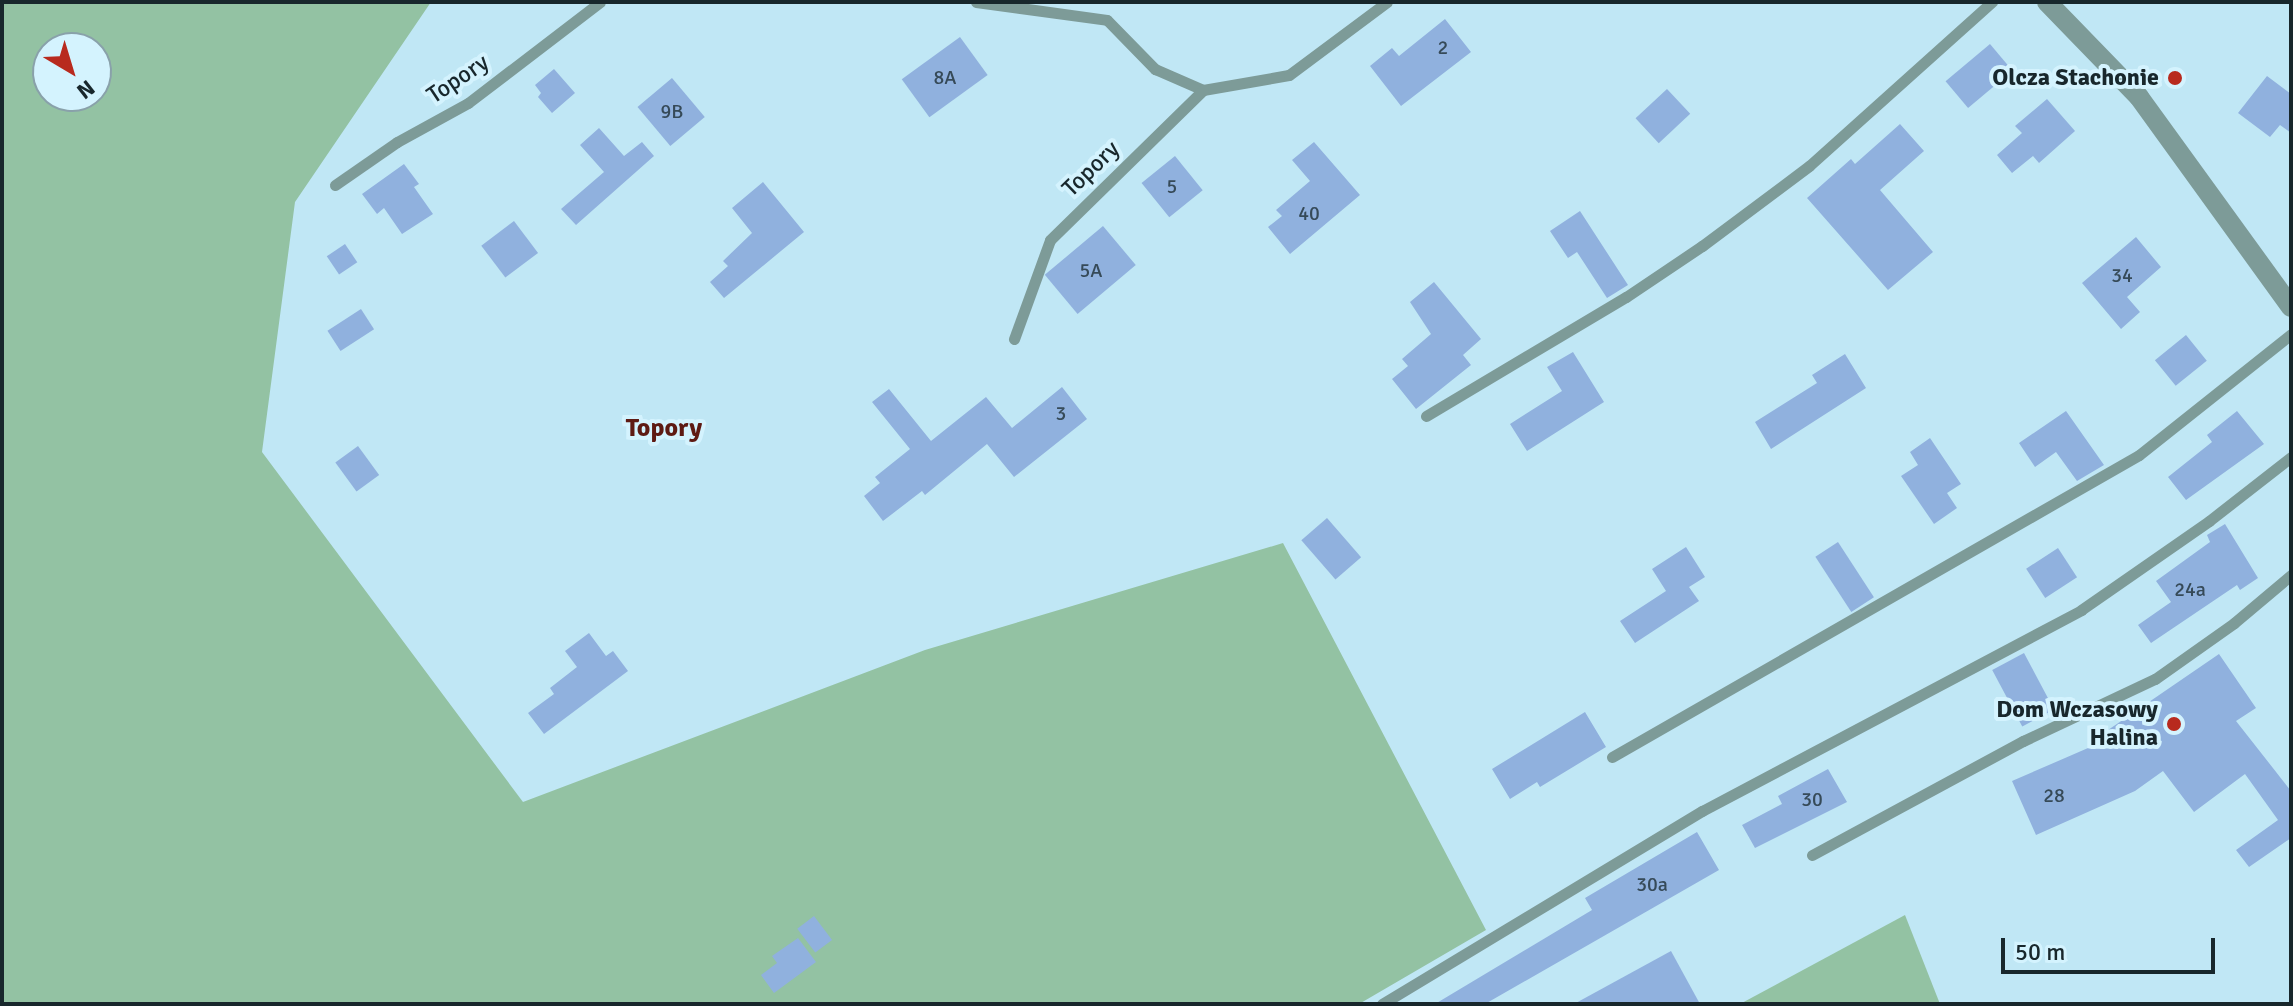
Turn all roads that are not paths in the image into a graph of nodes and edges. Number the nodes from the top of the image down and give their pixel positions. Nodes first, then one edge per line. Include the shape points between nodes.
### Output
1 (600, 2) edge
2 (976, 2) edge
3 (1387, 2) edge
4 (1992, 2) edge
5 (2047, 2) edge
6 (1203, 90) junction
7 (335, 185) dead end
8 (2291, 307) edge
9 (2291, 334) edge
10 (1014, 339) dead end
11 (1426, 416) dead end
12 (2291, 457) edge
13 (2291, 575) edge
14 (1612, 757) dead end
15 (1812, 855) dead end
16 (1382, 1004) edge

1 - 7 lane, Topory via 468,103 397,142
2 - 6 lane via 1107,20 1155,69
3 - 6 lane via 1289,75
4 - 11 lane via 1809,166 1702,246
5 - 8 street via 2139,97
6 - 10 lane, Topory via 1050,240
9 - 14 lane via 2139,455
12 - 16 lane via 2081,610 1702,811
13 - 15 lane via 2155,679 2023,741

